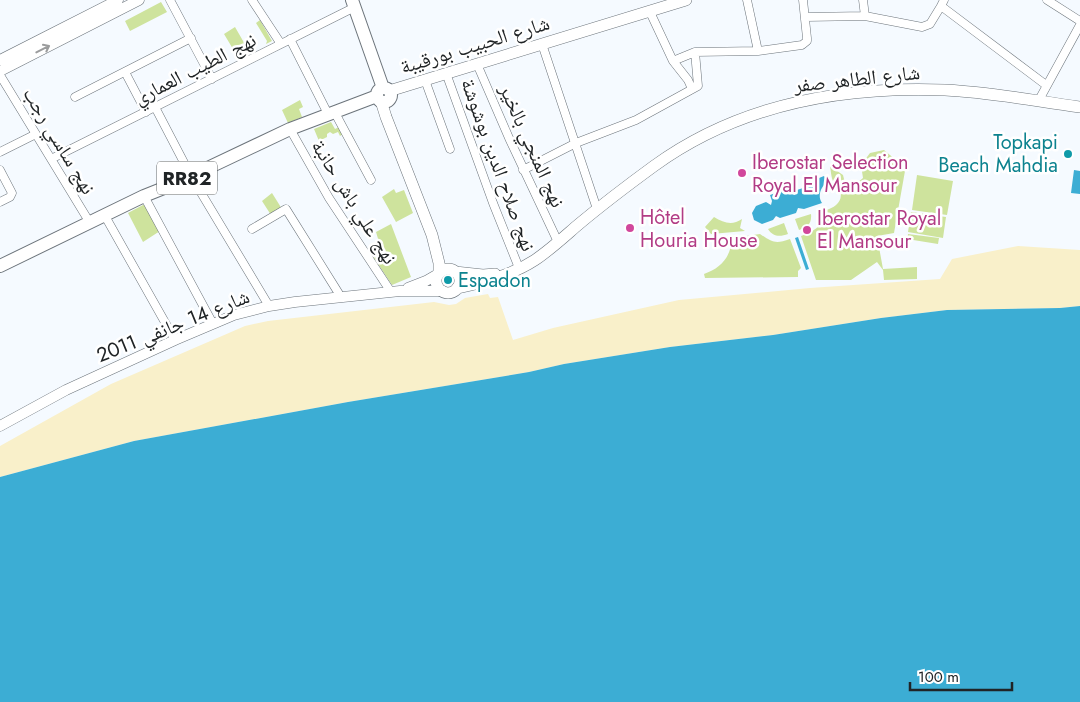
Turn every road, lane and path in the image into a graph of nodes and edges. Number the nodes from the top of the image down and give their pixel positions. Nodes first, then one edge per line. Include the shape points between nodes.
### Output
1 (118, 0) edge
2 (139, 0) edge
3 (170, 0) edge
4 (253, 0) edge
5 (686, 0) edge
6 (747, 0) edge
7 (803, 0) edge
8 (863, 0) edge
9 (1047, 0) edge
10 (942, 3) edge
11 (353, 4) edge
12 (650, 12) junction
13 (865, 16) junction
14 (806, 17) junction
15 (1080, 21) edge
16 (1080, 25) edge
17 (1080, 37) edge
18 (191, 38) junction
19 (290, 40) junction
20 (281, 44) junction
21 (542, 44) junction
22 (758, 51) junction
23 (695, 52) junction
24 (0, 60) edge
25 (673, 61) junction
26 (477, 64) junction
27 (1054, 70) junction
28 (0, 71) edge
29 (125, 72) junction
30 (446, 73) junction
31 (0, 75) edge
32 (212, 79) junction
33 (425, 80) junction
34 (1046, 85) junction
35 (695, 88) junction
36 (384, 95) junction
37 (75, 97) dead end
38 (1038, 100) junction
39 (155, 107) junction
40 (1080, 107) edge
41 (146, 112) junction
42 (331, 113) junction
43 (290, 129) junction
44 (36, 134) junction
45 (576, 143) junction
46 (450, 149) dead end
47 (0, 152) edge
48 (51, 160) junction
49 (0, 170) edge
50 (523, 170) junction
51 (191, 176) junction
52 (371, 180) dead end
53 (144, 196) junction
54 (0, 202) edge
55 (597, 210) junction
56 (105, 216) junction
57 (90, 223) junction
58 (252, 229) dead end
59 (432, 235) junction
60 (558, 242) junction
61 (0, 266) edge
62 (519, 268) junction
63 (455, 271) junction
64 (439, 274) junction
65 (507, 274) junction
66 (457, 288) junction
67 (396, 291) junction
68 (443, 291) junction
69 (341, 297) junction
70 (269, 306) junction
71 (213, 324) junction
72 (175, 340) junction
73 (0, 426) edge

1 - 24 street
28 -> 2 street
3 - 18 street
4 - 20 street
5 - 12 main road, شارع الحبيب بورقيبة / RR82
6 - 22 street
7 - 14 street
8 - 13 street
9 - 15 street
10 - 13 street via 930,24 922,28
10 - 34 street
11 - 19 street, نهج الطيب العماري
11 - 36 main road
12 - 21 main road, شارع الحبيب بورقيبة / RR82
12 - 25 street
13 - 14 street
14 - 22 street via 805,43
16 - 27 street
17 - 27 street
18 - 29 street
18 - 32 street
19 - 20 street, نهج الطيب العماري
19 - 42 street
20 - 32 street, نهج الطيب العماري
21 - 26 main road, شارع الحبيب بورقيبة / RR82
21 - 45 street
22 - 23 street
23 - 25 street
23 - 35 street
25 - 35 street
26 - 30 main road, شارع الحبيب بورقيبة / RR82
26 - 50 street, نهج المنجي بالخير
27 - 34 street
29 - 37 street
29 - 41 street
30 - 33 main road, شارع الحبيب بورقيبة / RR82
30 - 62 street, نهج صلاح الدين بوشوشة
31 - 44 street, نهج ساسي رجب
32 - 39 street, نهج الطيب العماري
33 - 36 main road, شارع الحبيب بورقيبة / RR82
33 - 46 street
34 - 38 street
35 - 45 street via 636,120
36 - 42 main road, شارع الحبيب بورقيبة / RR82
36 - 59 main road via 393,133
38 - 40 main road, شارع الطاهر صفر
38 - 55 main road, شارع الطاهر صفر via 909,90 837,95 775,107 708,134 656,165
39 - 41 street, نهج الطيب العماري
39 - 51 street
41 - 48 street, نهج الطيب العماري
42 - 43 main road, شارع الحبيب بورقيبة / RR82
42 - 52 street
43 - 51 main road, شارع الحبيب بورقيبة / RR82
43 - 67 street, نهج علي باش حانبة via 329,198
44 - 47 street
44 - 48 street, نهج ساسي رجب
45 - 50 street
45 - 55 street
48 - 57 street, نهج ساسي رجب
49 - 54 street via 12,193
50 - 60 street, نهج المنجي بالخير
51 - 53 main road, شارع الحبيب بورقيبة / RR82
51 - 70 street
53 - 56 main road, شارع الحبيب بورقيبة / RR82
53 - 71 street
55 - 60 main road, شارع الطاهر صفر
56 - 57 main road, شارع الحبيب بورقيبة / RR82
56 - 72 street
57 - 61 main road, شارع الحبيب بورقيبة / RR82
58 - 69 street via 286,210
59 - 63 main road
59 - 64 main road
60 - 62 main road, شارع الطاهر صفر
62 - 65 main road, شارع الطاهر صفر
63 - 64 main road via 444,269
63 - 65 main road, شارع الطاهر صفر
63 - 66 main road via 459,280
64 - 67 street, شارع 14 جانفي 2011
64 - 68 main road via 437,284
65 - 66 main road, شارع الطاهر صفر
66 - 68 main road
67 - 68 street, شارع 14 جانفي 2011
67 - 69 street, شارع 14 جانفي 2011
69 - 70 street, شارع 14 جانفي 2011
70 - 71 street, شارع 14 جانفي 2011
71 - 72 street, شارع 14 جانفي 2011
72 - 73 street, شارع 14 جانفي 2011 via 66,390

